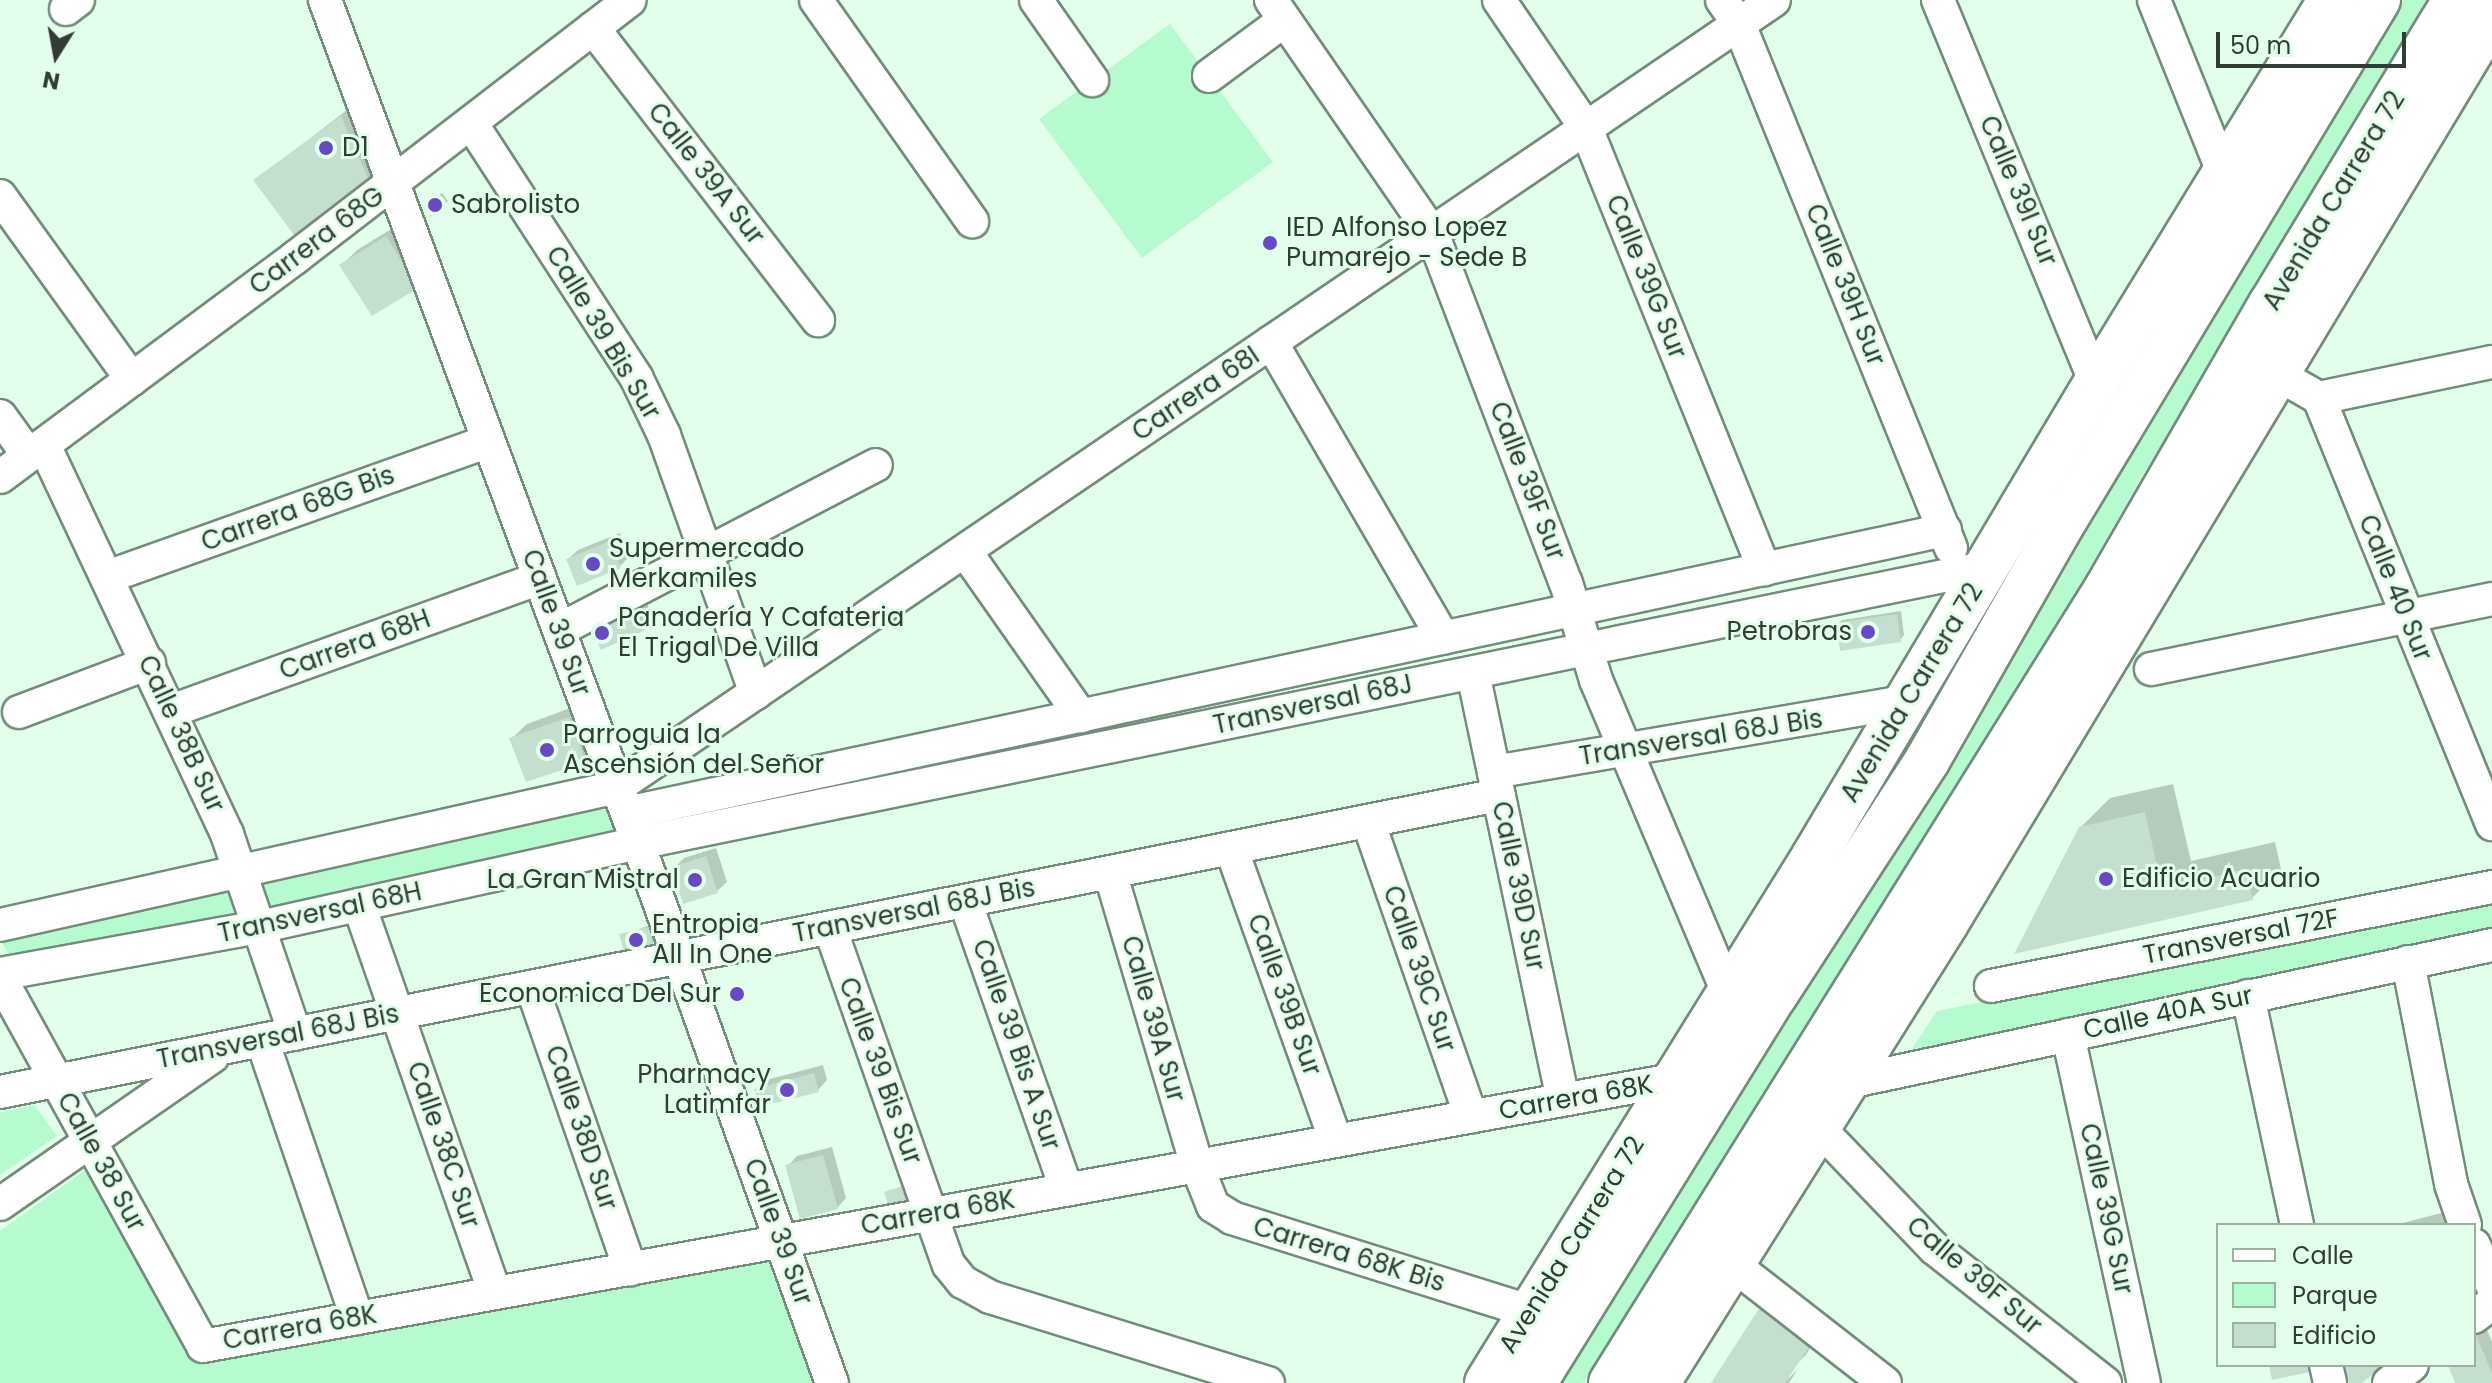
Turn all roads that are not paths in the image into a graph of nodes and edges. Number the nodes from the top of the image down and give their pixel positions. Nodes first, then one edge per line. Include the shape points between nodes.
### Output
1 (325, 0) edge
2 (630, 0) edge
3 (816, 0) edge
4 (1036, 0) edge
5 (1499, 0) edge
6 (1774, 0) edge
7 (1938, 0) edge
8 (2331, 0) edge
9 (2378, 0) edge
10 (2455, 0) edge
11 (2164, 6) edge
12 (1278, 10) edge
13 (1730, 12) edge
14 (2492, 16) edge
15 (2360, 20) edge
16 (593, 28) junction
17 (1209, 76) dead end
18 (1092, 80) dead end
19 (471, 123) junction
20 (1586, 128) junction
21 (2224, 174) junction
22 (391, 185) junction
23 (0, 196) edge
24 (972, 221) dead end
25 (1432, 233) junction
26 (818, 320) dead end
27 (1271, 342) junction
28 (2492, 362) edge
29 (2275, 373) junction
30 (132, 380) junction
31 (2096, 383) junction
32 (2319, 398) junction
33 (0, 416) edge
34 (488, 441) junction
35 (36, 450) junction
36 (876, 465) dead end
37 (0, 477) edge
38 (1945, 530) junction
39 (965, 551) junction
40 (706, 556) junction
41 (1764, 569) junction
42 (1974, 570) junction
43 (107, 577) junction
44 (540, 578) junction
45 (2492, 599) edge
46 (1575, 610) junction
47 (2407, 616) junction
48 (559, 630) junction
49 (1443, 638) junction
50 (1587, 649) junction
51 (149, 663) junction
52 (2151, 669) dead end
53 (1473, 673) junction
54 (756, 693) junction
55 (1908, 701) junction
56 (171, 711) junction
57 (19, 712) dead end
58 (1081, 716) junction
59 (1625, 750) junction
60 (1496, 784) junction
61 (622, 800) junction
62 (1368, 821) junction
63 (2492, 824) edge
64 (638, 843) junction
65 (1231, 848) junction
66 (240, 871) junction
67 (1110, 872) junction
68 (1852, 879) junction
69 (2492, 887) edge
70 (965, 901) junction
71 (359, 905) junction
72 (0, 925) edge
73 (259, 927) junction
74 (830, 928) junction
75 (1762, 934) junction
76 (2492, 945) edge
77 (680, 957) junction
78 (2408, 962) junction
79 (0, 976) edge
80 (1991, 986) dead end
81 (532, 987) junction
82 (1728, 992) junction
83 (2248, 996) junction
84 (397, 1014) junction
85 (295, 1034) junction
86 (2068, 1035) junction
87 (262, 1040) junction
88 (226, 1047) junction
89 (1673, 1080) junction
90 (57, 1081) junction
91 (1844, 1083) junction
92 (0, 1092) edge
93 (1563, 1100) junction
94 (1471, 1117) junction
95 (1817, 1126) junction
96 (90, 1140) junction
97 (1336, 1141) junction
98 (1197, 1166) junction
99 (1067, 1190) junction
100 (0, 1204) edge
101 (932, 1214) junction
102 (2297, 1223) edge
103 (2464, 1223) edge
104 (782, 1241) junction
105 (2476, 1255) edge
106 (1731, 1263) junction
107 (630, 1269) junction
108 (1677, 1274) junction
109 (495, 1293) junction
110 (2487, 1309) edge
111 (1529, 1311) junction
112 (357, 1318) junction
113 (203, 1346) joint
114 (2409, 1367) edge
115 (1661, 1381) edge
116 (832, 1383) edge
117 (1268, 1383) edge
118 (1487, 1383) edge
119 (1534, 1383) edge
120 (1611, 1383) edge
121 (1885, 1383) edge
122 (2105, 1383) edge
123 (2144, 1383) edge
124 (2389, 1383) edge

1 - 22 street, Calle 39 Sur
2 - 16 street, Carrera 68G
3 - 24 street
4 - 18 street
5 - 20 street, Calle 39G Sur
6 - 13 street, Carrera 68I
7 - 31 street, Calle 39I Sur
8 - 21 highway, Avenida Carrera 72
9 - 15 highway, Avenida Carrera 72
10 - 108 highway, Avenida Carrera 72 via 2099,601
11 - 21 street
12 - 17 street
12 - 25 street, Calle 39F Sur
13 - 20 street, Carrera 68I
13 - 38 street, Calle 39H Sur
14 - 29 highway, Avenida Carrera 72
15 - 68 highway, Avenida Carrera 72 via 1949,724
16 - 19 street, Carrera 68G
16 - 26 street, Calle 39A Sur
19 - 22 street, Carrera 68G
19 - 40 street, Calle 39 Bis Sur via 637,379 664,435
20 - 25 street, Carrera 68I
20 - 41 street, Calle 39G Sur
21 - 31 highway, Avenida Carrera 72
22 - 30 street, Carrera 68G
22 - 34 street, Calle 39 Sur
23 - 30 street
25 - 27 street, Carrera 68I
25 - 46 street, Calle 39F Sur
27 - 39 street, Carrera 68I
27 - 49 street
28 - 32 street
29 - 32 street
29 - 91 highway, Avenida Carrera 72 via 1995,843
30 - 35 street, Carrera 68G
31 - 42 highway, Avenida Carrera 72
32 - 47 street, Calle 40 Sur
33 - 35 street, Calle 38B Sur
34 - 43 street, Carrera 68G Bis
34 - 44 street, Calle 39 Sur
35 - 37 street, Carrera 68G
35 - 43 street, Calle 38B Sur
36 - 40 street
38 - 41 street, Transversal 68J
38 - 42 street, Calle 39H Sur
39 - 54 street, Carrera 68I
39 - 58 street
40 - 48 street
40 - 54 street, Calle 39 Bis Sur
41 - 46 street, Transversal 68J
42 - 50 street, Transversal 68J
42 - 55 highway, Avenida Carrera 72
43 - 51 street, Calle 38B Sur
44 - 48 street, Calle 39 Sur
44 - 56 street, Carrera 68H
45 - 47 street
46 - 49 street, Transversal 68J
46 - 50 street, Calle 39F Sur
47 - 52 street
47 - 63 street, Calle 40 Sur
48 - 61 street, Calle 39 Sur
49 - 58 street, Transversal 68J
50 - 53 street, Transversal 68J
50 - 59 street, Calle 39F Sur
51 - 56 street, Calle 38B Sur
51 - 57 street
53 - 60 street, Calle 39D Sur
53 - 64 street, Transversal 68J
54 - 61 street, Carrera 68I
55 - 59 street, Transversal 68J Bis
55 - 75 highway, Avenida Carrera 72
56 - 66 street, Calle 38B Sur
58 - 61 street, Transversal 68J
59 - 60 street, Transversal 68J Bis
59 - 82 street, Calle 39F Sur
60 - 62 street, Transversal 68J Bis
60 - 93 street, Calle 39D Sur
61 - 64 street, Calle 39 Sur
61 - 66 street
62 - 65 street, Transversal 68J Bis
62 - 94 street, Calle 39C Sur
64 - 71 street, Transversal 68H
64 - 77 street, Calle 39 Sur
65 - 67 street, Transversal 68J Bis
65 - 97 street, Calle 39B Sur
66 - 72 street
66 - 73 street, Calle 38B Sur
67 - 70 street, Transversal 68J Bis
67 - 98 street, Calle 39A Sur
68 - 75 highway
68 - 119 highway, Avenida Carrera 72
69 - 80 street, Transversal 72F
70 - 74 street, Transversal 68J Bis
70 - 99 street, Calle 39 Bis A Sur
71 - 73 street, Transversal 68H
71 - 84 street, Calle 38C Sur
73 - 79 street, Transversal 68H
73 - 85 street, Calle 38B Sur
74 - 77 street, Transversal 68J Bis
74 - 101 street, Calle 39 Bis Sur
75 - 82 highway, Avenida Carrera 72
76 - 78 street, Calle 40A Sur
77 - 81 street, Transversal 68J Bis
77 - 104 street, Calle 39 Sur
78 - 83 street, Calle 40A Sur
78 - 103 street via 2451,1184
79 - 90 street, Calle 38 Sur
81 - 84 street, Transversal 68J Bis
81 - 107 street, Calle 38D Sur
82 - 89 highway, Avenida Carrera 72
83 - 86 street, Calle 40A Sur
83 - 102 street
84 - 85 street, Transversal 68J Bis
84 - 109 street, Calle 38C Sur
85 - 87 street, Transversal 68J Bis
86 - 91 street, Calle 40A Sur
86 - 123 street, Calle 39G Sur
87 - 88 street, Transversal 68J Bis
87 - 112 street
88 - 90 street, Transversal 68J Bis
88 - 96 street
89 - 93 street, Carrera 68K
89 - 111 highway, Avenida Carrera 72
90 - 92 street, Transversal 68J Bis
90 - 96 street, Calle 38 Sur
91 - 95 highway, Avenida Carrera 72
93 - 94 street, Carrera 68K
94 - 97 street, Carrera 68K
95 - 106 highway, Avenida Carrera 72
95 - 122 street, Calle 39F Sur via 1934,1248
96 - 100 street
96 - 113 street, Calle 38 Sur
97 - 98 street, Carrera 68K
98 - 99 street, Carrera 68K
98 - 111 street, Carrera 68K Bis via 1213,1206 1232,1218
99 - 101 street, Carrera 68K
101 - 104 street, Carrera 68K
101 - 117 street, Calle 39 Bis Sur via 949,1265 975,1290
104 - 107 street, Carrera 68K
104 - 116 street, Calle 39 Sur
105 - 110 street
106 - 115 highway, Avenida Carrera 72
106 - 121 street
107 - 109 street, Carrera 68K
108 - 115 highway
108 - 120 highway, Avenida Carrera 72
109 - 112 street, Carrera 68K
111 - 118 highway, Avenida Carrera 72
112 - 113 street, Carrera 68K
114 - 124 street

